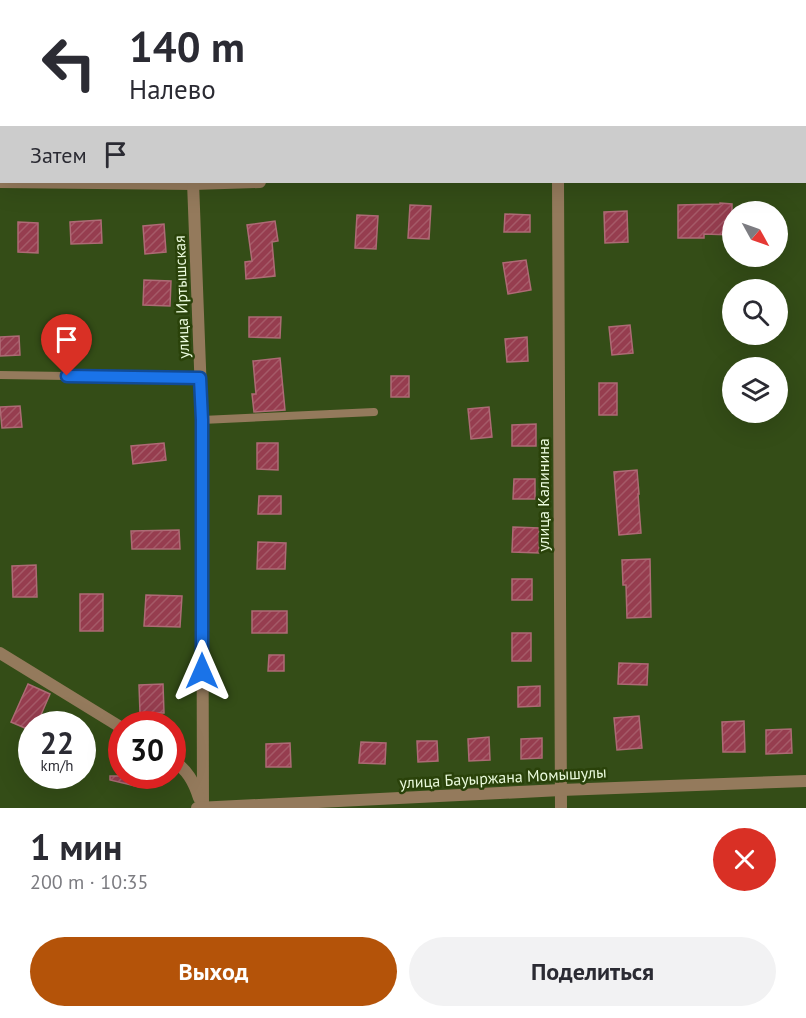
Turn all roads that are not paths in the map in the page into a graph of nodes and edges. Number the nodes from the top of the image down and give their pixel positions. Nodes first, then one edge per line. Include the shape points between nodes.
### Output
1 (193, 183) edge
2 (558, 183) edge
3 (0, 375) edge
4 (200, 378) junction
5 (374, 412) dead end
6 (202, 420) junction
7 (0, 653) edge
8 (108, 719) edge
9 (186, 772) edge
10 (806, 781) edge
11 (561, 790) junction
12 (197, 808) edge
13 (202, 808) edge
14 (561, 808) edge

1 - 4 street, улица Иртышская
2 - 11 street, улица Калинина
3 - 4 lane
4 - 6 street, улица Иртышская
5 - 6 lane
6 - 13 street, улица Иртышская
7 - 8 street
9 - 13 street via 193,780
10 - 11 street, улица Бауыржана Момышулы
11 - 13 street, улица Бауыржана Момышулы
11 - 14 street, улица Калинина
12 - 13 street, улица Бауыржана Момышулы

